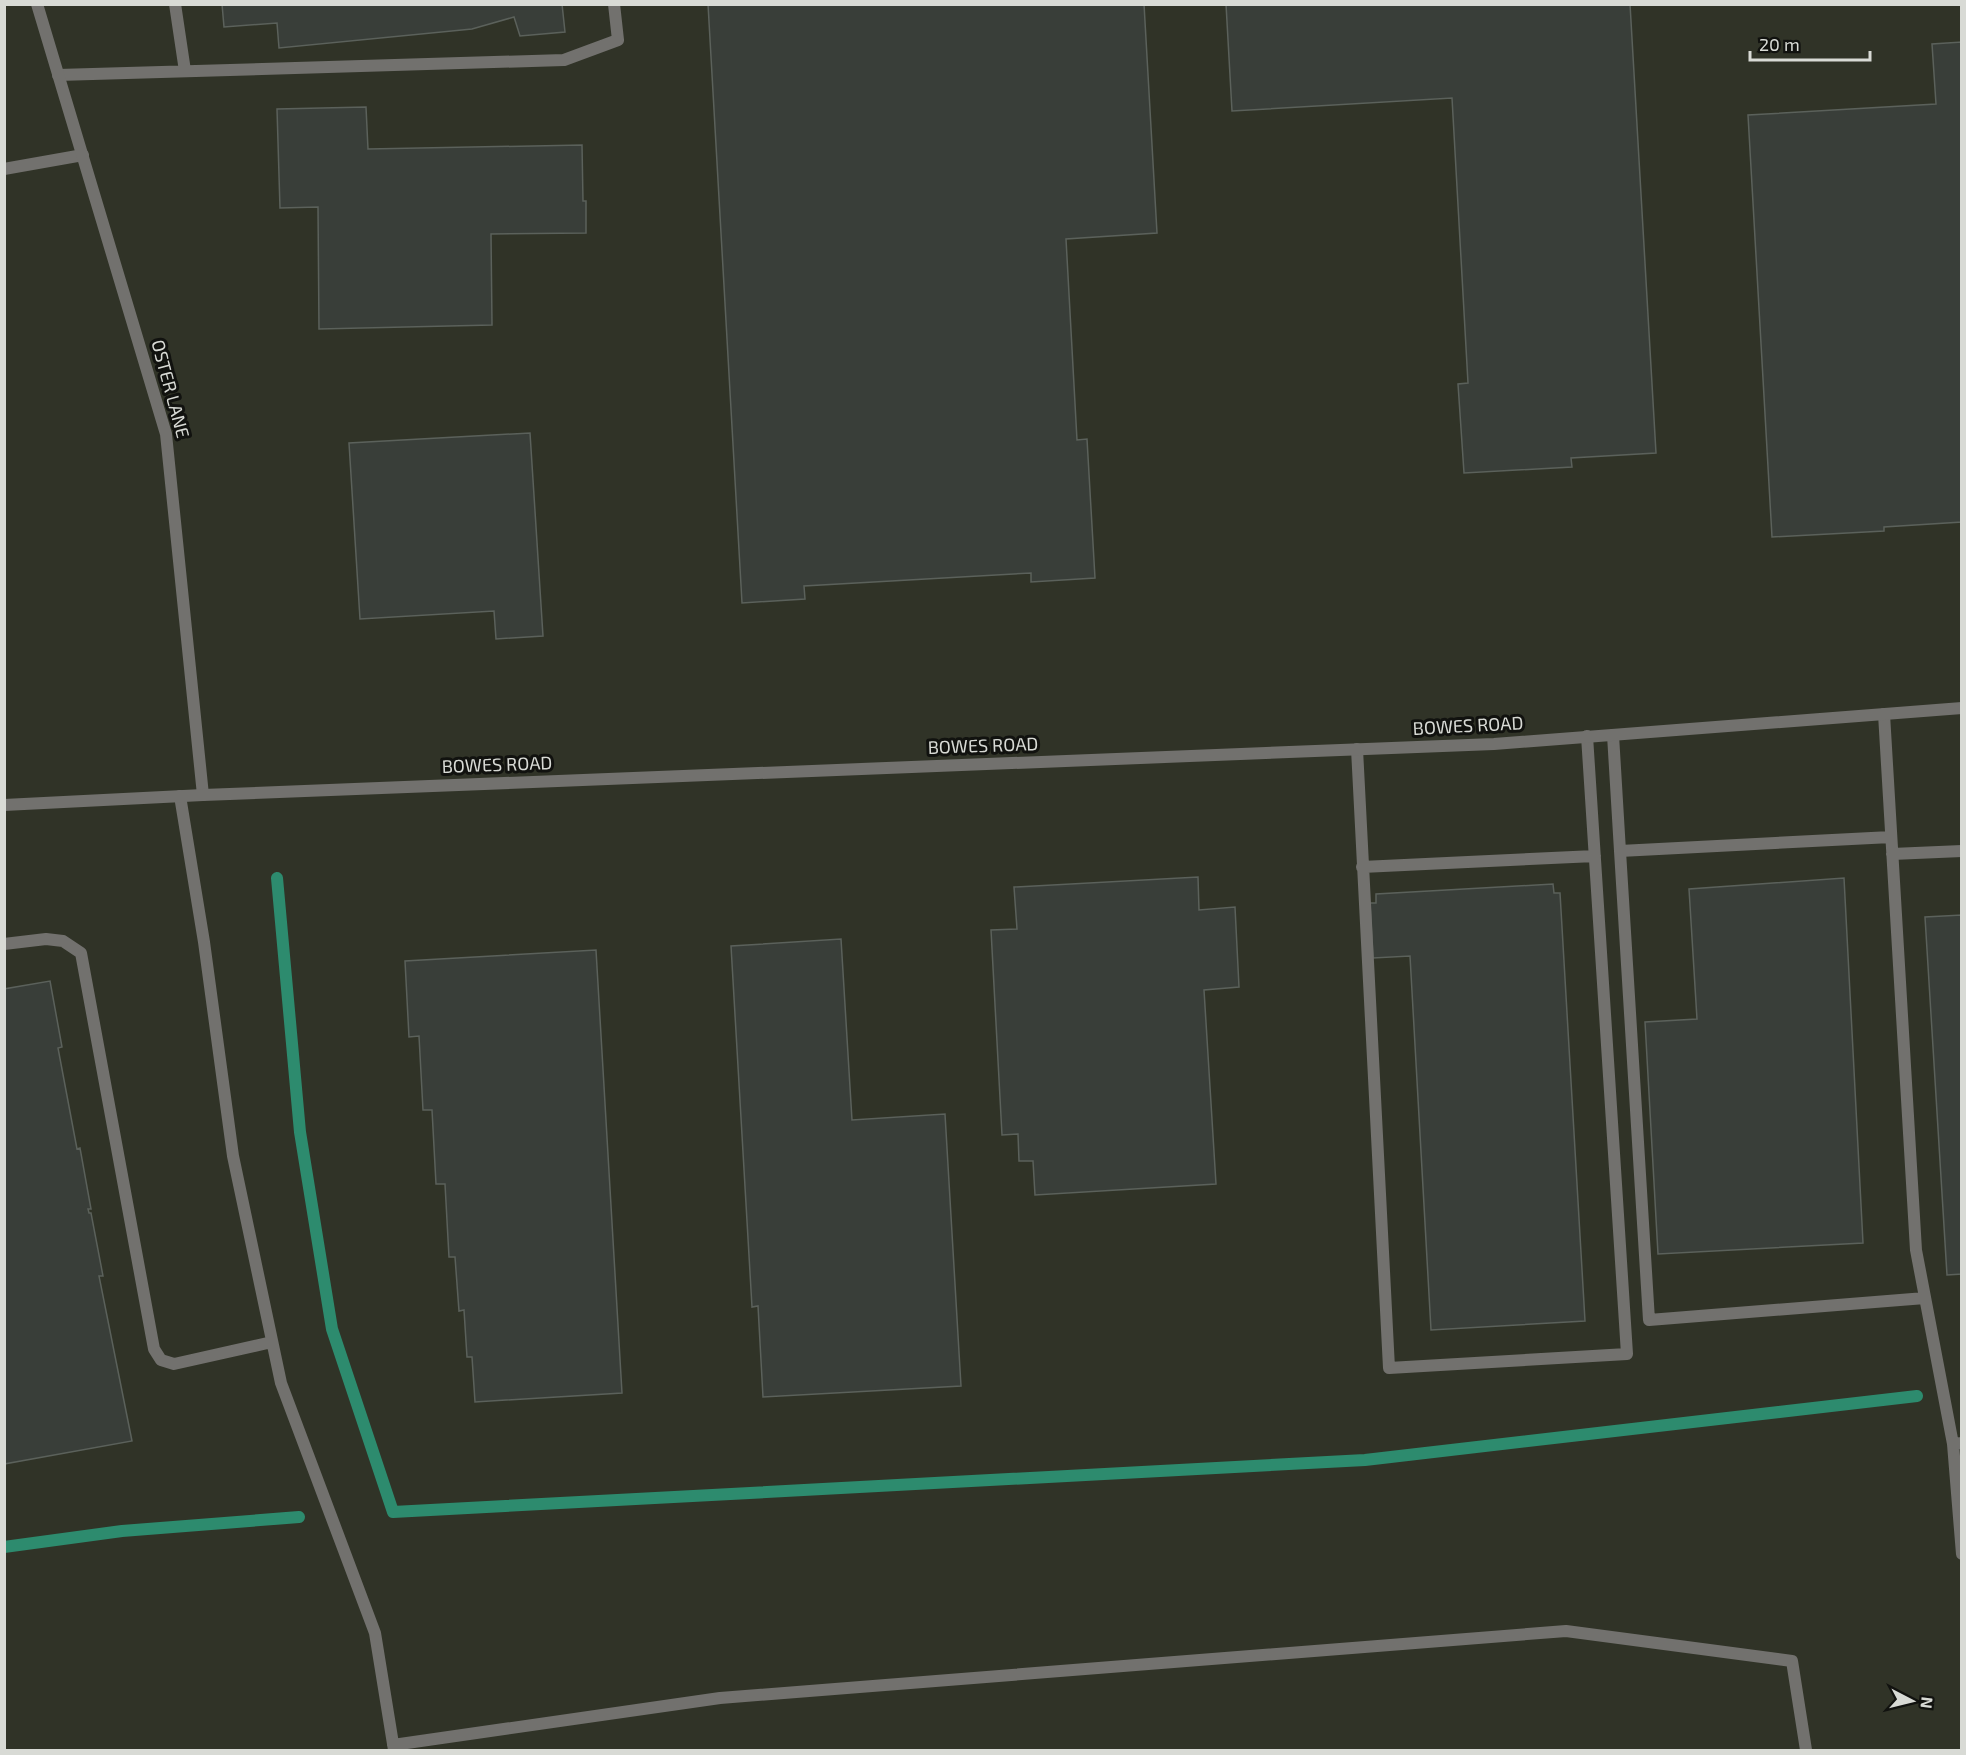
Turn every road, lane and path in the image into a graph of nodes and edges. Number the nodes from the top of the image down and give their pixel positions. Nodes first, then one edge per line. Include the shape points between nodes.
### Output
1 (37, 4) edge
2 (175, 4) edge
3 (614, 4) edge
4 (185, 71) junction
5 (58, 75) junction
6 (83, 155) junction
7 (4, 169) edge
8 (1962, 708) edge
9 (1884, 714) junction
10 (1613, 735) junction
11 (1587, 736) junction
12 (1357, 749) junction
13 (203, 795) junction
14 (180, 796) junction
15 (4, 805) edge
16 (1891, 837) junction
17 (1620, 851) junction
18 (1962, 851) edge
19 (1892, 854) junction
20 (1595, 856) junction
21 (1362, 867) junction
22 (4, 944) edge
23 (1925, 1298) junction
24 (272, 1342) junction
25 (1957, 1443) edge
26 (1962, 1554) edge
27 (394, 1748) edge
28 (1806, 1750) edge

1 - 5 street, OSTER LANE
2 - 4 street
3 - 4 street via 618,39 564,60
4 - 5 street
5 - 6 street, OSTER LANE
6 - 7 street
6 - 13 street, OSTER LANE via 166,434
8 - 9 street, BOWES ROAD
9 - 10 street, BOWES ROAD
9 - 16 street
10 - 11 street, BOWES ROAD
10 - 17 street
11 - 12 street, BOWES ROAD
11 - 20 street
12 - 13 street, BOWES ROAD
12 - 21 street
13 - 14 street, BOWES ROAD
14 - 15 street, BOWES ROAD
14 - 24 street via 233,1156
16 - 17 street
16 - 19 street
17 - 23 street via 1649,1320
18 - 19 street
19 - 23 street via 1916,1250
20 - 21 street
20 - 21 street via 1628,1354 1389,1368
22 - 24 street via 46,939 63,941 81,953 154,1349 161,1360 174,1364
23 - 25 street
24 - 27 street via 280,1383 375,1633
25 - 26 street
27 - 28 street via 720,1698 1566,1631 1792,1661

